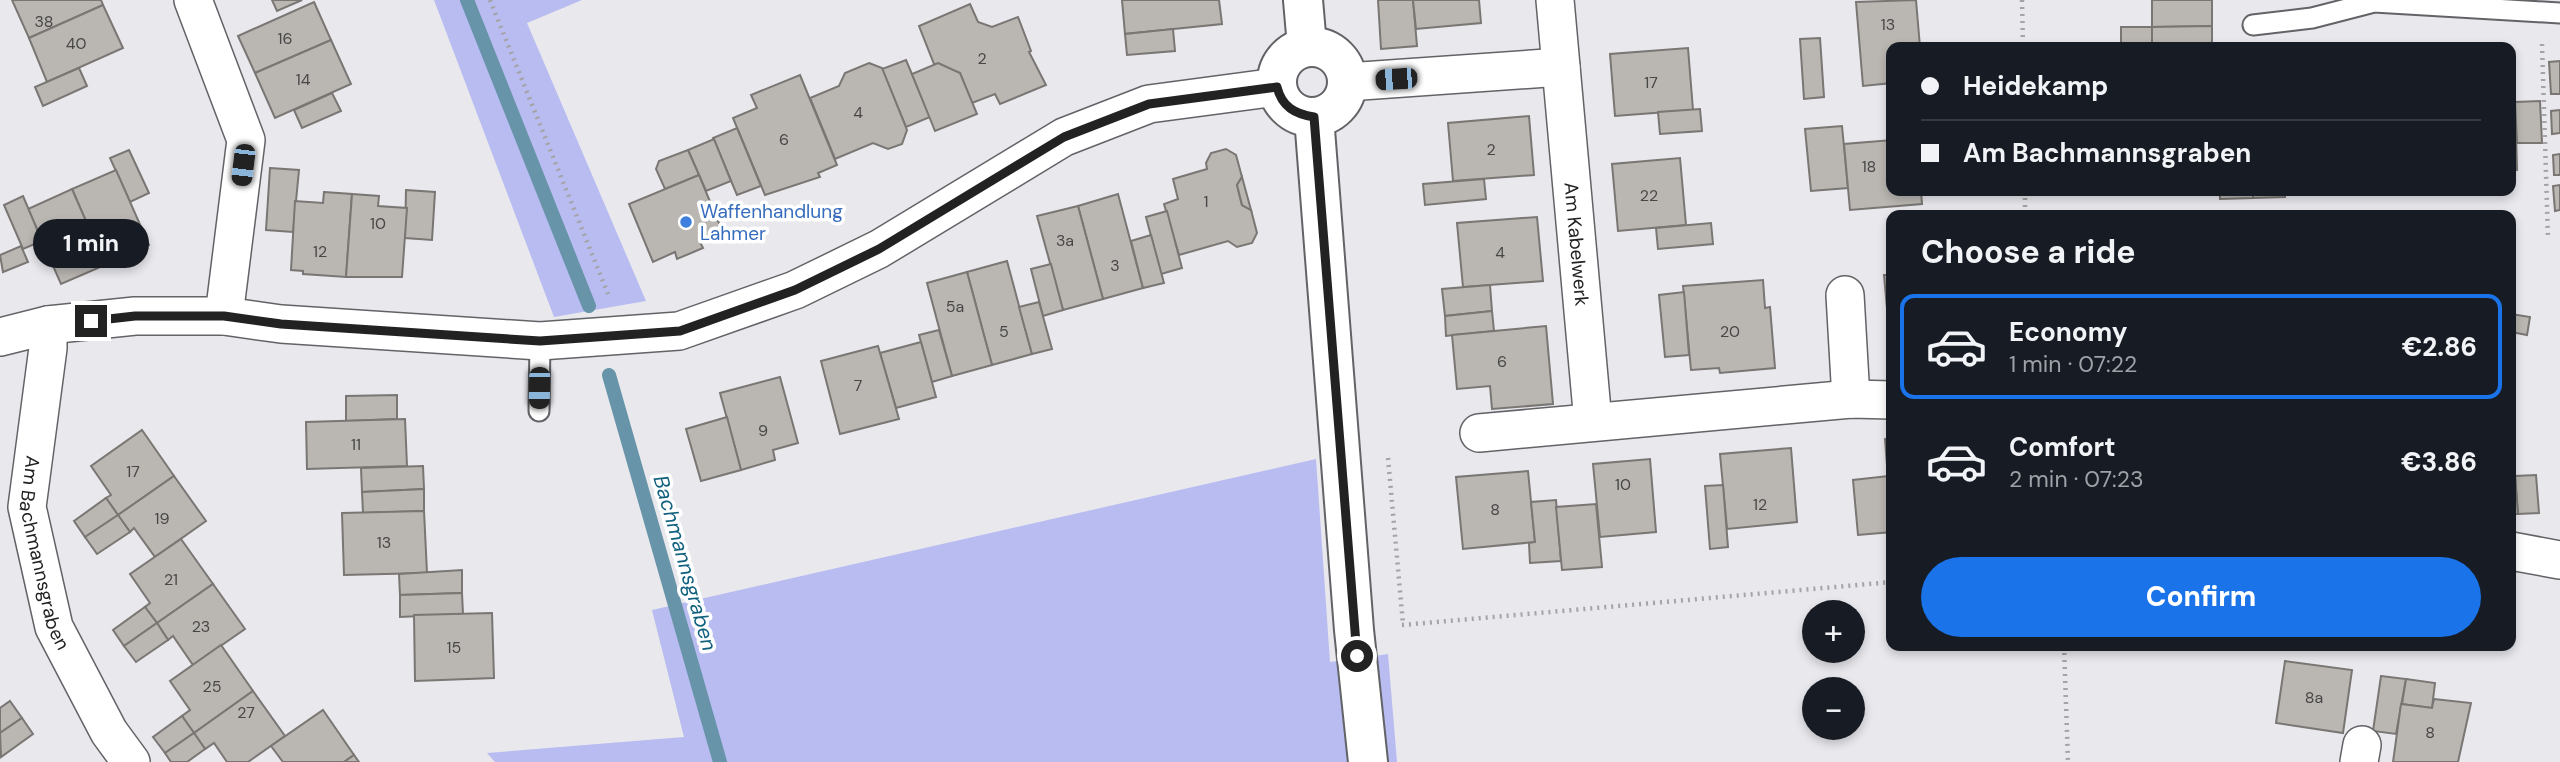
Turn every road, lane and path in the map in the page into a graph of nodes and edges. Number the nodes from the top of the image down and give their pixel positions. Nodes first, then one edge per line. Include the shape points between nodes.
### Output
1 (193, 0) edge
2 (490, 0) edge
3 (1303, 0) edge
4 (1555, 0) edge
5 (2022, 0) edge
6 (2551, 13) edge
7 (2253, 26) dead end
8 (2022, 42) edge
9 (1307, 46) junction
10 (1561, 67) junction
11 (1347, 82) junction
12 (1277, 87) junction
13 (1314, 117) junction
14 (2548, 239) dead end
15 (1845, 295) dead end
16 (224, 316) junction
17 (48, 325) junction
18 (0, 337) edge
19 (626, 337) junction
20 (540, 341) junction
21 (1851, 399) junction
22 (1886, 400) edge
23 (539, 411) dead end
24 (1593, 422) junction
25 (1479, 433) dead end
26 (2516, 552) edge
27 (2560, 560) edge
28 (1886, 583) edge
29 (1403, 624) dead end
30 (2064, 651) edge
31 (131, 762) edge
32 (1368, 762) edge
33 (2068, 762) edge

1 - 16 street via 246,140
2 - 19 path
3 - 9 street
4 - 10 street, Am Kabelwerk
5 - 8 path
6 - 7 lane via 2374,2 2312,18
6 - 14 path
9 - 11 street via 1332,52 1341,61
9 - 12 street via 1281,64
10 - 11 street
10 - 24 street, Am Kabelwerk
11 - 13 street via 1340,103 1329,113
12 - 13 street via 1286,107
12 - 19 street via 1149,104 1064,137 879,249 795,290 680,331
13 - 32 street
15 - 21 street
16 - 17 street via 135,316
16 - 20 street
17 - 18 street
17 - 31 street, Am Bachmannsgraben via 27,508 54,627 109,732
19 - 20 street
20 - 23 lane
21 - 22 street
21 - 24 street
24 - 25 street
26 - 27 street
28 - 29 path
30 - 33 path

